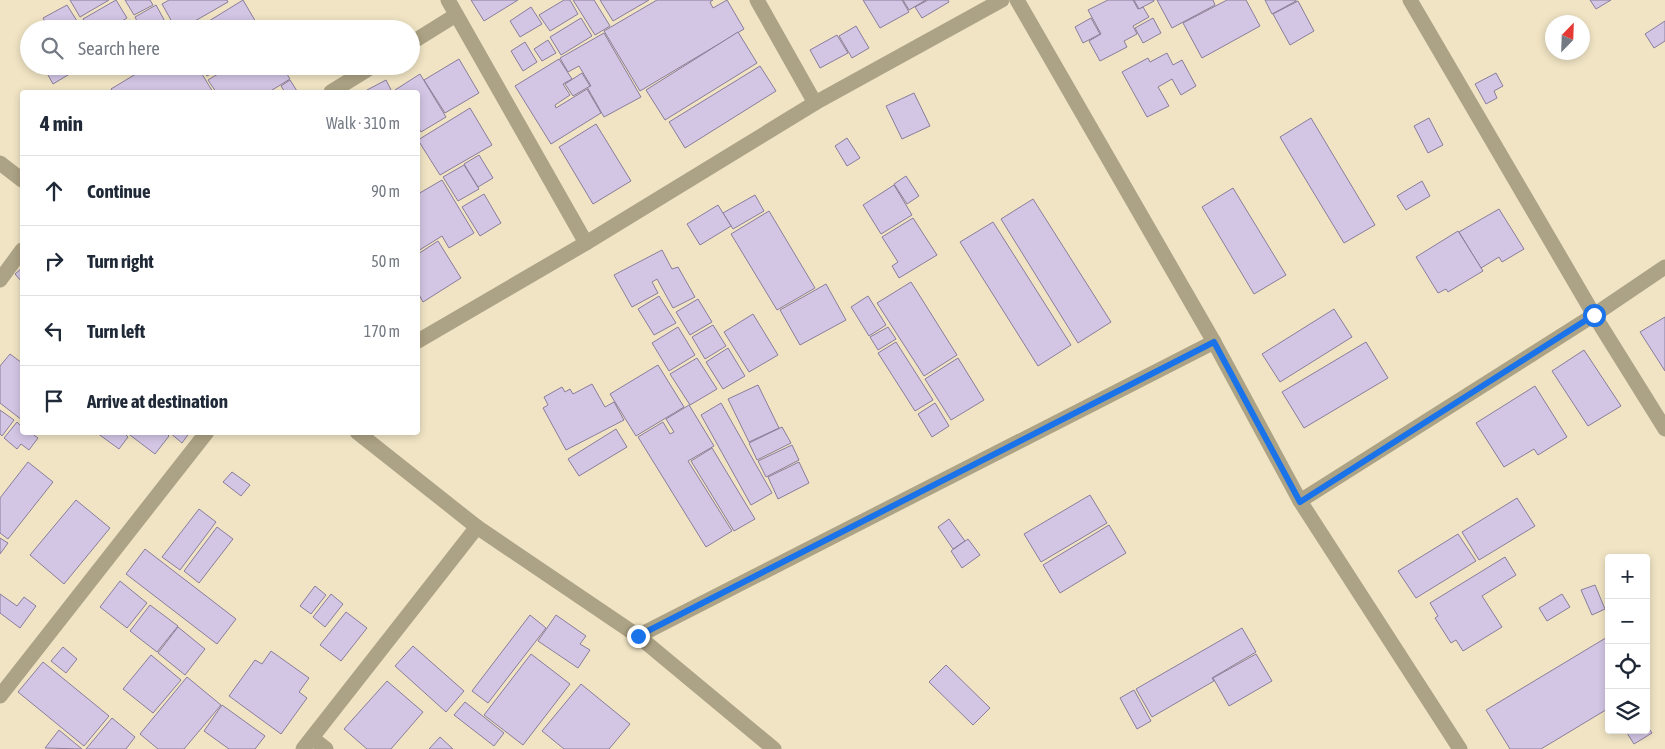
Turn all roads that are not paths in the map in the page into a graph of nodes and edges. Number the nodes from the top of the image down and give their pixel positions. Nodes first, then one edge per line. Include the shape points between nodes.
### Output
1 (448, 0) edge
2 (758, 0) edge
3 (1002, 0) edge
4 (1017, 0) edge
5 (1410, 0) edge
6 (456, 15) junction
7 (420, 37) edge
8 (358, 75) edge
9 (334, 90) edge
10 (815, 103) junction
11 (0, 163) edge
12 (20, 178) edge
13 (586, 243) junction
14 (20, 253) edge
15 (1665, 267) edge
16 (0, 280) edge
17 (1594, 315) junction
18 (420, 340) edge
19 (1214, 342) junction
20 (1665, 429) edge
21 (206, 435) edge
22 (361, 435) edge
23 (1300, 502) junction
24 (477, 527) junction
25 (638, 636) junction
26 (0, 696) edge
27 (307, 743) edge
28 (326, 749) edge
29 (774, 749) edge
30 (1460, 749) edge

1 - 6 street
2 - 10 street
3 - 10 street
4 - 19 street
5 - 17 street
6 - 7 street
6 - 13 street
8 - 9 street
10 - 13 street
11 - 12 street
13 - 18 street
14 - 16 street
15 - 17 street
17 - 20 street
17 - 23 street
19 - 23 street
19 - 25 street
21 - 26 street
22 - 24 street
23 - 30 street
24 - 25 street
24 - 27 street
25 - 29 street
27 - 28 street

